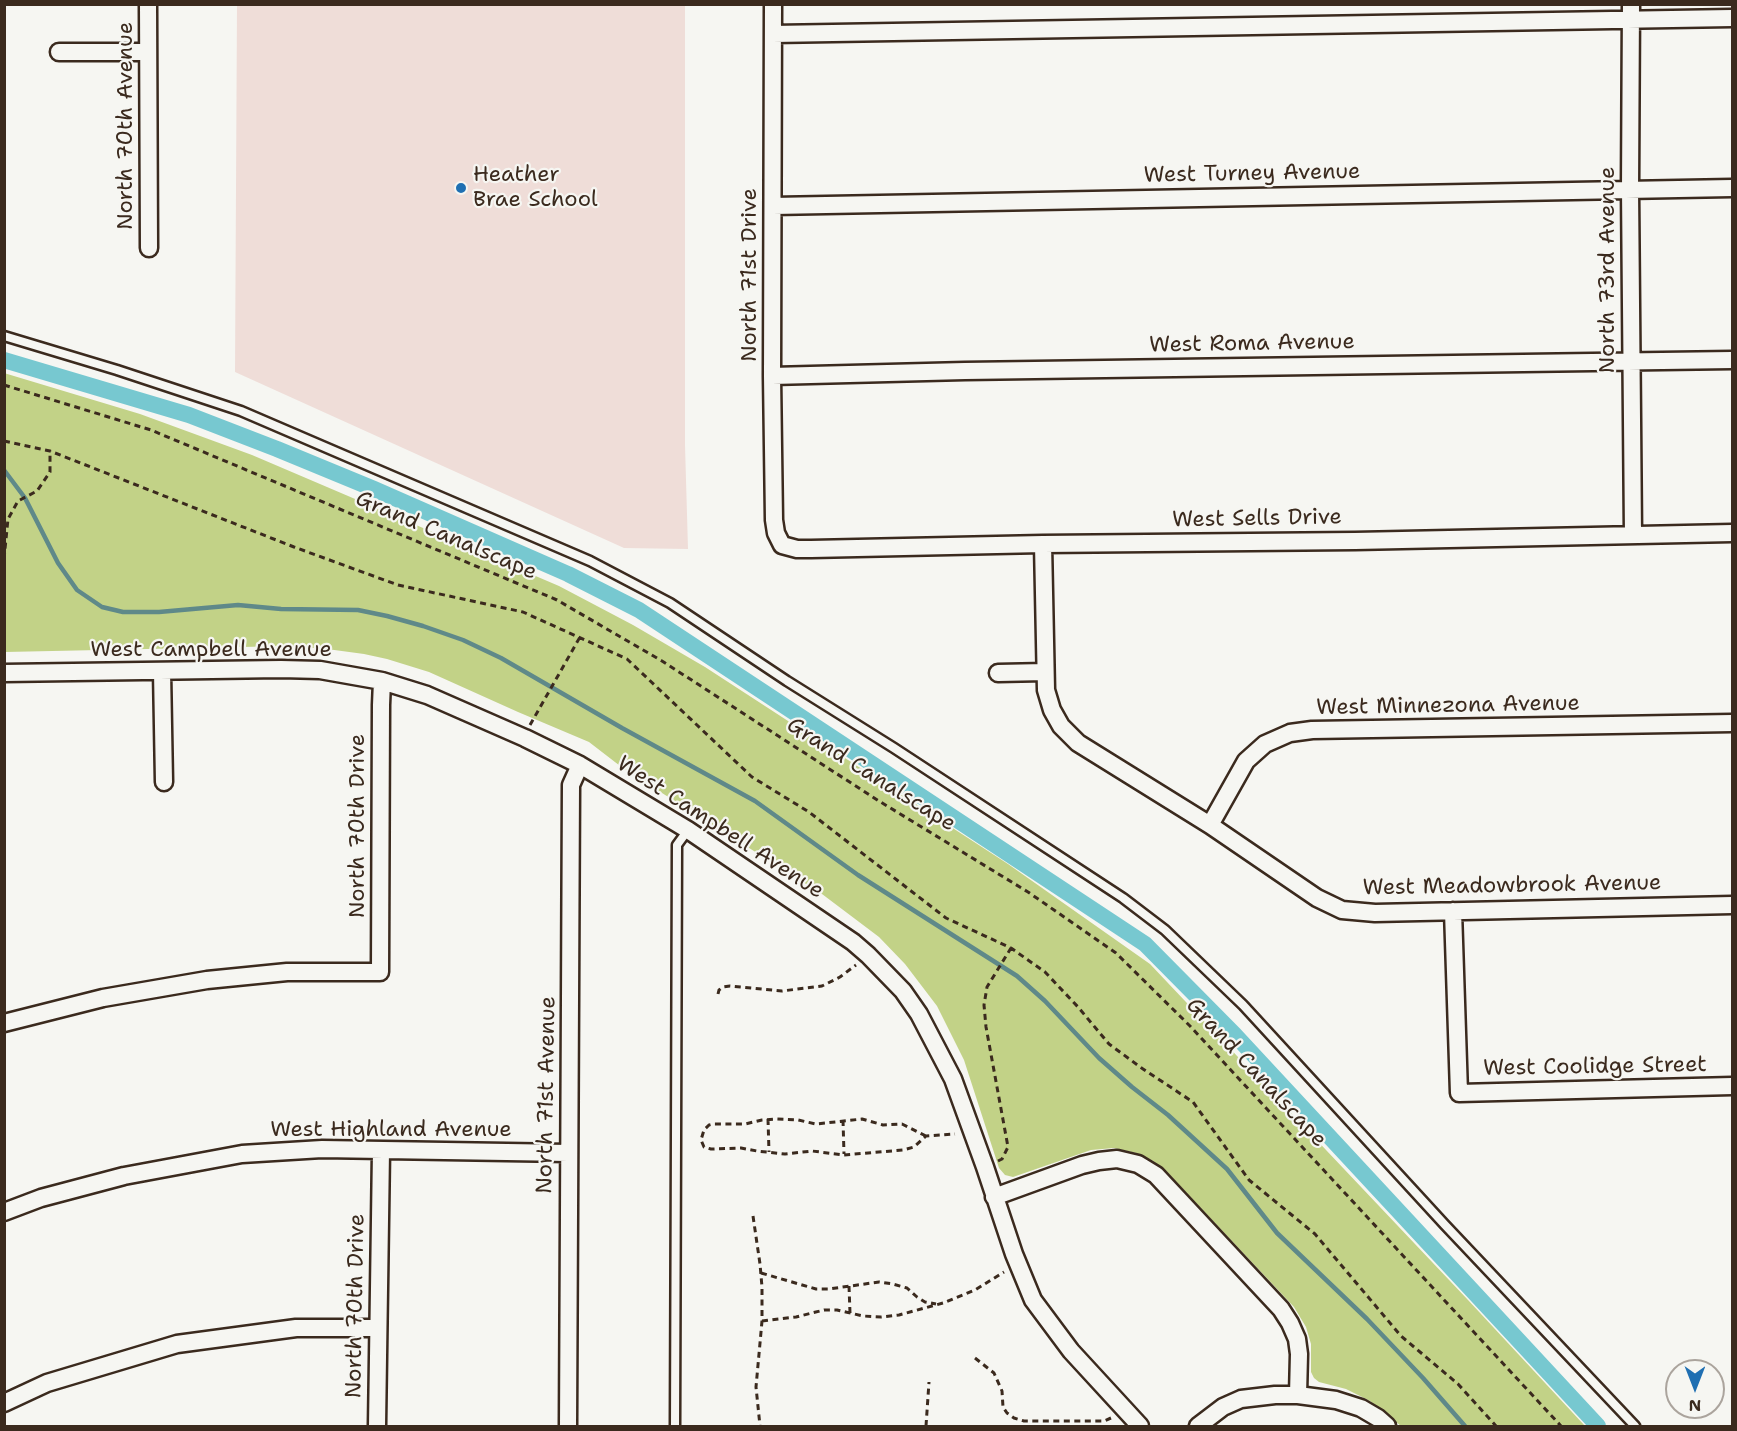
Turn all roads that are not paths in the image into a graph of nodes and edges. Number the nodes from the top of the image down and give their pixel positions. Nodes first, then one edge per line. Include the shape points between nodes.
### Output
1 (148, 4) edge
2 (773, 4) edge
3 (1631, 12) edge
4 (1732, 18) edge
5 (773, 34) junction
6 (59, 52) dead end
7 (148, 52) junction
8 (1732, 188) edge
9 (1630, 189) junction
10 (773, 206) junction
11 (148, 248) dead end
12 (4, 336) edge
13 (1732, 360) edge
14 (1631, 362) junction
15 (772, 376) junction
16 (1732, 532) edge
17 (1633, 535) junction
18 (1043, 544) junction
19 (782, 545) joint
20 (162, 671) junction
21 (1045, 672) junction
22 (4, 673) edge
23 (998, 674) dead end
24 (382, 681) junction
25 (1732, 723) edge
26 (580, 765) junction
27 (164, 782) dead end
28 (1210, 825) junction
29 (688, 830) junction
30 (1732, 905) edge
31 (1453, 911) junction
32 (4, 1023) edge
33 (1732, 1086) edge
34 (381, 1151) junction
35 (568, 1153) junction
36 (994, 1197) junction
37 (4, 1212) edge
38 (378, 1328) junction
39 (1298, 1395) junction
40 (4, 1403) edge
41 (377, 1426) edge
42 (568, 1426) edge
43 (675, 1426) edge
44 (1140, 1426) edge
45 (1198, 1426) edge
46 (1387, 1426) edge
47 (1635, 1426) edge

1 - 7 street, North 70th Avenue
2 - 5 street, North 71st Drive
3 - 4 street
3 - 5 street
3 - 9 street, North 73rd Avenue
5 - 10 street, North 71st Drive
6 - 7 street
7 - 11 street, North 70th Avenue
8 - 9 street, West Turney Avenue
9 - 10 street, West Turney Avenue
9 - 14 street, North 73rd Avenue
10 - 15 street, North 71st Drive
12 - 47 lane via 241,411 590,561 670,603 1123,898 1165,930 1242,1005
13 - 14 street, West Roma Avenue
14 - 15 street, West Roma Avenue
14 - 17 street, North 73rd Avenue
15 - 19 street, North 71st Drive via 774,520
16 - 17 street, West Sells Drive
17 - 18 street, West Sells Drive
18 - 19 street, West Sells Drive via 812,549
18 - 21 street, West Meadowbrook Avenue
20 - 22 street, West Campbell Avenue
20 - 24 street, West Campbell Avenue via 320,670
20 - 27 street
21 - 23 street
21 - 28 street, West Meadowbrook Avenue via 1052,710 1078,743
24 - 26 street, West Campbell Avenue via 427,695
24 - 32 street, North 70th Drive via 380,972 287,972 207,980
25 - 28 street, West Minnezona Avenue via 1290,733 1265,744 1246,761
26 - 29 street, West Campbell Avenue
26 - 35 street, North 71st Avenue via 571,785
28 - 31 street, West Meadowbrook Avenue via 1317,898 1342,910
29 - 36 street, West Campbell Avenue via 853,942 903,992 953,1078
29 - 43 lane via 677,845
30 - 31 street, West Meadowbrook Avenue
31 - 33 street, West Coolidge Street via 1459,1093
34 - 35 street, West Highland Avenue
34 - 37 street, West Highland Avenue via 322,1149 242,1154 124,1176
34 - 38 street, North 70th Drive
35 - 42 street, North 71st Avenue
36 - 39 street via 1099,1161 1117,1159 1138,1164 1156,1175 1290,1323 1299,1354
36 - 44 street, West Campbell Avenue via 1033,1300 1071,1351
38 - 40 street via 296,1328 177,1344 47,1383
38 - 41 street, North 70th Drive
39 - 45 street via 1241,1399
39 - 46 street via 1361,1408

